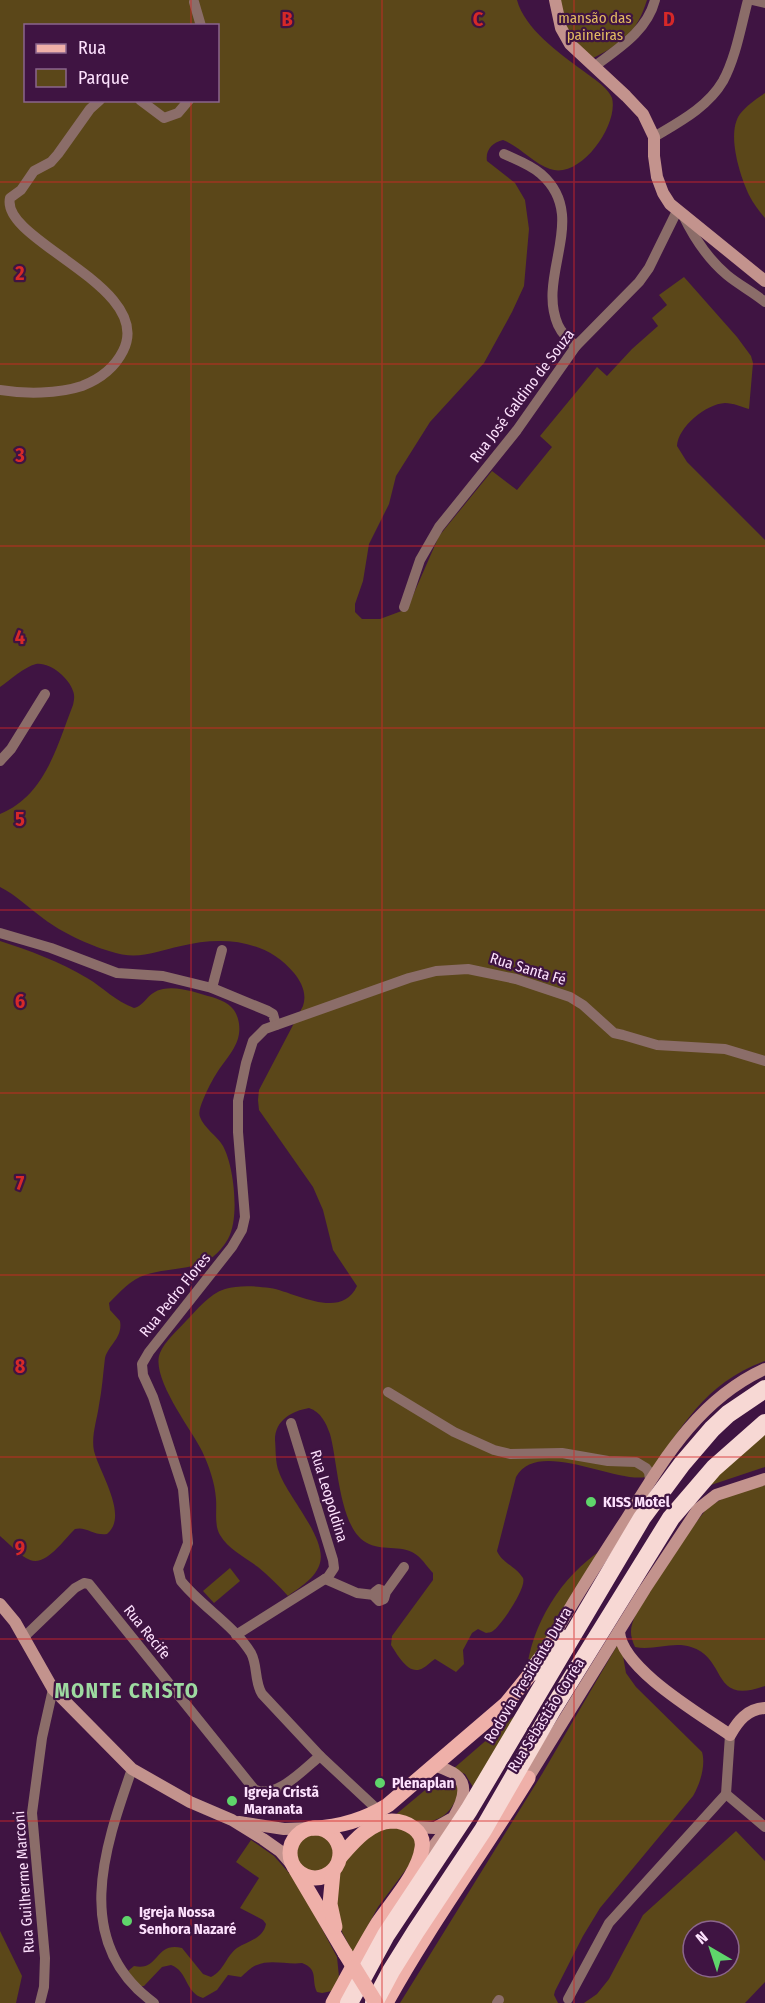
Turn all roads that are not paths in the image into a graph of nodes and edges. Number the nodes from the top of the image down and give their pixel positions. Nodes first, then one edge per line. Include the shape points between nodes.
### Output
1 (555, 0) edge
2 (655, 0) edge
3 (750, 0) edge
4 (194, 2) dead end
5 (765, 3) edge
6 (200, 24) edge
7 (595, 66) junction
8 (97, 102) edge
9 (143, 102) edge
10 (188, 102) edge
11 (654, 137) junction
12 (504, 154) dead end
13 (680, 213) junction
14 (765, 281) edge
15 (765, 302) edge
16 (576, 346) junction
17 (0, 390) edge
18 (404, 607) dead end
19 (45, 694) dead end
20 (0, 761) edge
21 (0, 933) edge
22 (222, 950) dead end
23 (212, 988) junction
24 (276, 1025) junction
25 (765, 1060) edge
26 (765, 1370) edge
27 (765, 1389) edge
28 (388, 1392) dead end
29 (291, 1423) dead end
30 (765, 1423) edge
31 (765, 1479) edge
32 (650, 1480) junction
33 (642, 1518) junction
34 (404, 1567) dead end
35 (325, 1579) junction
36 (0, 1604) edge
37 (619, 1632) junction
38 (236, 1635) junction
39 (23, 1638) junction
40 (597, 1640) junction
41 (532, 1672) junction
42 (53, 1689) junction
43 (765, 1708) edge
44 (730, 1735) junction
45 (320, 1756) junction
46 (434, 1765) junction
47 (132, 1769) junction
48 (528, 1778) junction
49 (726, 1794) junction
50 (379, 1811) junction
51 (454, 1817) junction
52 (232, 1820) junction
53 (412, 1827) junction
54 (765, 1827) edge
55 (313, 1828) junction
56 (341, 1856) junction
57 (294, 1867) junction
58 (333, 1872) junction
59 (409, 1878) junction
60 (343, 1948) junction
61 (568, 1999) dead end
62 (40, 2003) edge
63 (154, 2003) edge
64 (333, 2003) edge
65 (349, 2003) edge
66 (375, 2003) edge
67 (386, 2003) edge

1 - 7 street via 564,35
2 - 7 street via 639,31
3 - 5 street
3 - 11 street via 722,82 704,104
4 - 6 street
7 - 11 street via 643,114
8 - 17 street via 51,162 34,171 10,198 8,207 29,236 107,296 126,326 125,349 106,373 76,388
9 - 10 street via 164,118 177,113
11 - 13 street via 657,177 670,204
12 - 16 street via 541,173 558,198 564,219 553,301 559,326
13 - 14 street
13 - 15 street via 692,235 727,275
13 - 16 street, Rua José Galdino de Souza via 639,282
16 - 18 street, Rua José Galdino de Souza via 517,430 439,527 420,560
19 - 20 street
21 - 23 street via 117,973 163,976
22 - 23 street
23 - 24 street via 268,1011
24 - 25 street, Rua Santa Fé via 409,978 468,969 516,979 570,997 614,1033 657,1045 725,1049
24 - 38 street, Rua Pedro Flores via 253,1041 240,1088 237,1113 245,1217 242,1230 160,1337 142,1368 183,1489 188,1543 178,1569 179,1577
26 - 32 street via 748,1377 707,1408
27 - 33 highway, Rodovia Presidente Dutra via 712,1429
28 - 32 street via 454,1432 494,1450 636,1462 646,1468
29 - 35 street, Rua Leopoldina via 334,1562 332,1573
30 - 40 highway via 714,1468 671,1518
31 - 37 street, Rua Sebastião Corrêa via 716,1495 698,1509
32 - 41 street
33 - 41 highway via 553,1648
33 - 65 highway, Rodovia Presidente Dutra via 468,1810 386,1935
34 - 35 street via 386,1592 379,1589 374,1595 357,1593
35 - 38 street
36 - 39 street
37 - 44 street via 626,1652 640,1669
37 - 48 street, Rua Sebastião Corrêa
38 - 45 street, Rua Pedro Flores via 253,1657 262,1694
39 - 42 street
39 - 45 street, Rua Recife via 75,1588 89,1584 254,1789 263,1793 274,1791
40 - 48 highway via 560,1706
40 - 66 highway via 483,1830 391,1971
41 - 46 main road via 506,1704
42 - 47 street
42 - 62 street, Rua Guilherme Marconi via 32,1813 45,1959
43 - 44 street via 744,1716
44 - 49 street
45 - 50 street, Rua Pedro Flores
46 - 50 main road
46 - 51 street via 462,1782 462,1800
47 - 52 street via 190,1802
47 - 63 street via 101,1877 101,1904 105,1934 115,1961 127,1979
48 - 67 main road, Rua Sebastião Corrêa
49 - 54 street
49 - 61 street via 609,1923
50 - 55 main road via 342,1825
51 - 53 street via 435,1828
51 - 59 street
52 - 55 street via 284,1829
52 - 57 street via 272,1845
53 - 56 main road via 398,1821 381,1823 364,1832
53 - 59 main road via 421,1836 422,1847
55 - 56 main road via 333,1835
55 - 57 main road via 300,1834 292,1844 290,1856
56 - 58 main road
57 - 58 main road via 303,1876 315,1879
57 - 60 main road
58 - 60 main road via 331,1910
59 - 64 main road
60 - 66 main road, bridge

